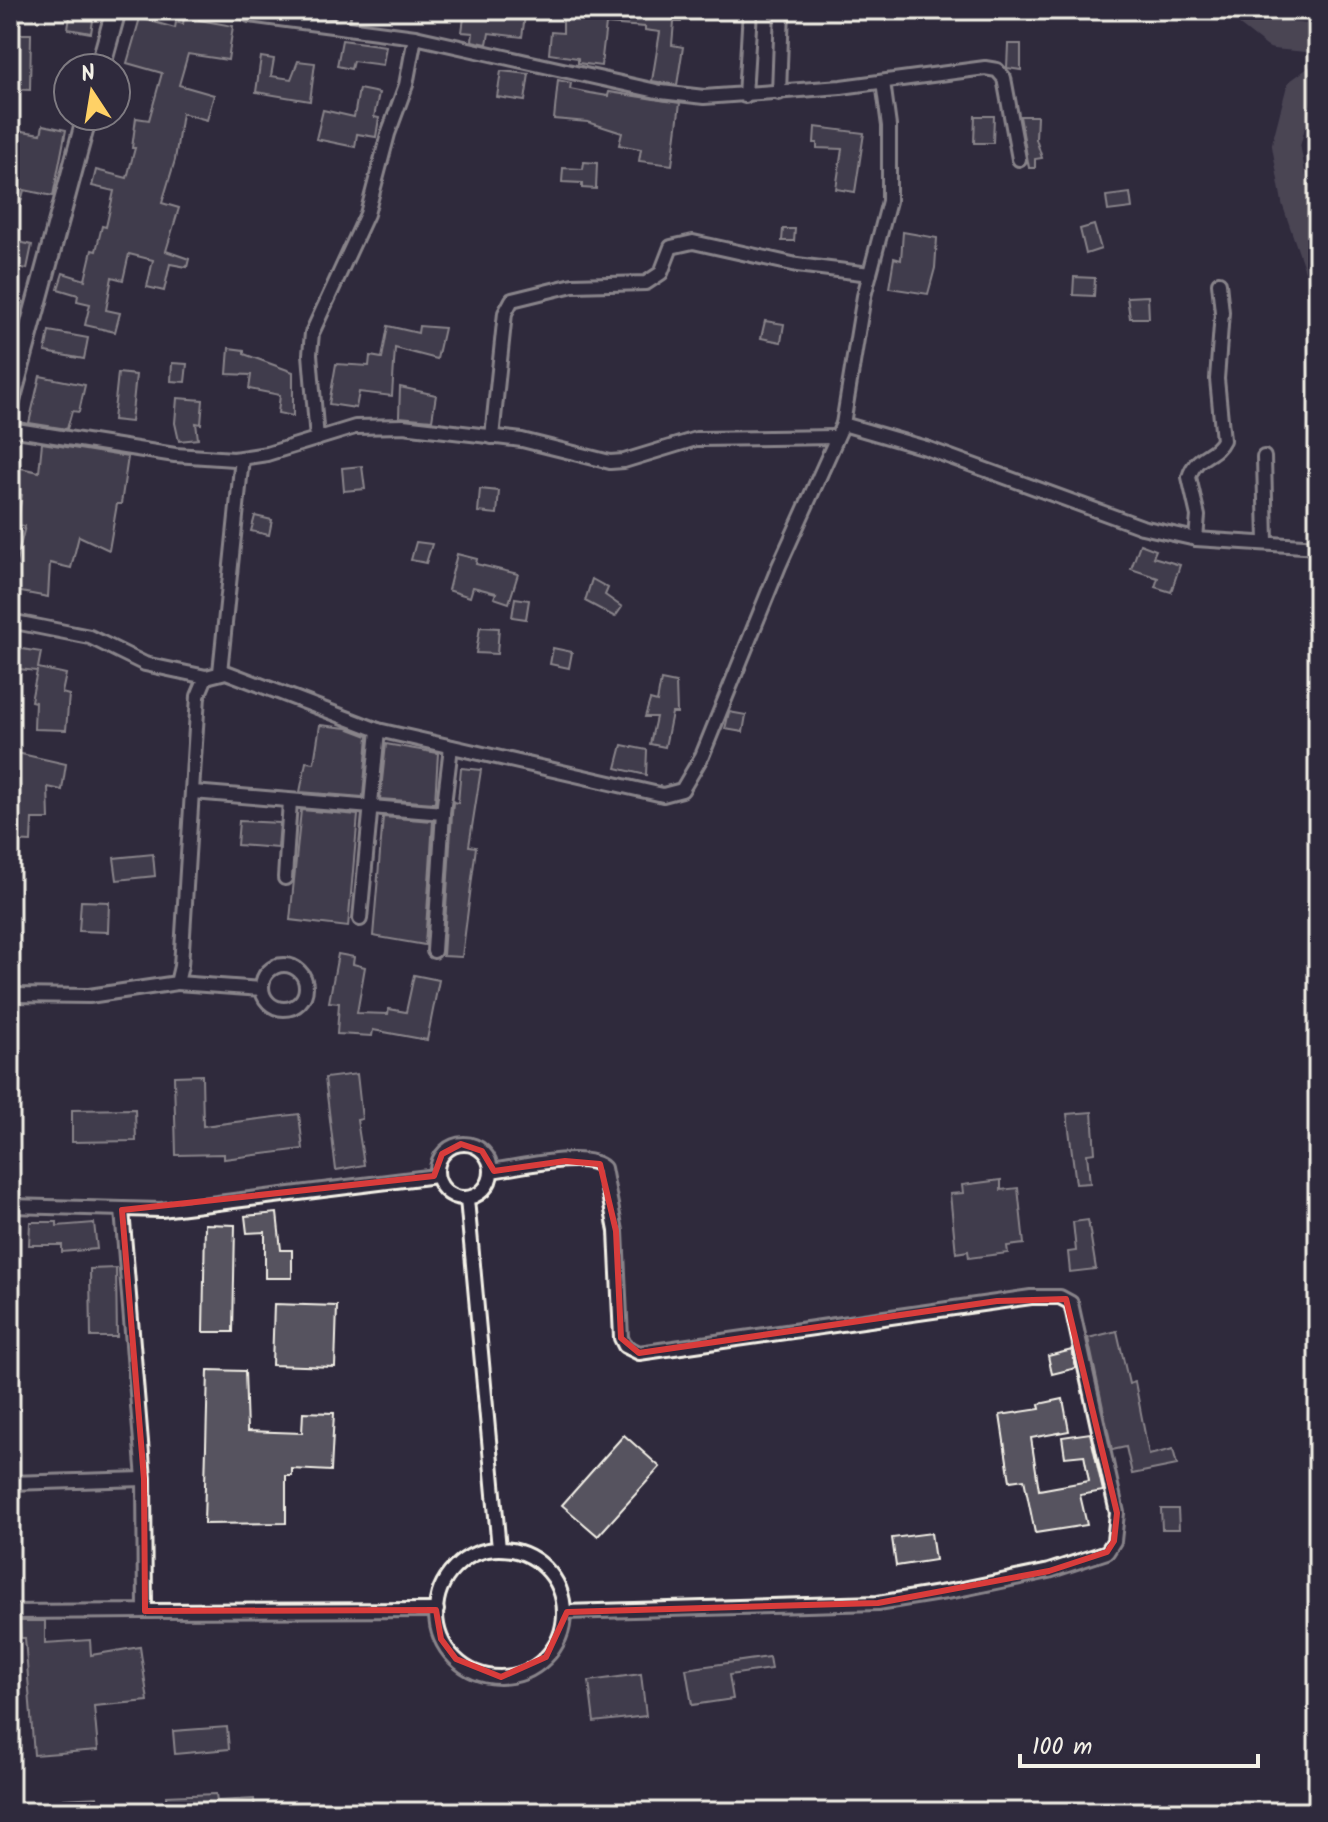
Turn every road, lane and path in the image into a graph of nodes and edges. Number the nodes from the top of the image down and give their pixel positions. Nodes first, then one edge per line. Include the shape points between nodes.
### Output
1 (116, 10) edge
2 (242, 10) edge
3 (344, 10) edge
4 (750, 10) edge
5 (782, 10) edge
6 (341, 27) junction
7 (415, 37) junction
8 (104, 52) edge
9 (883, 82) junction
10 (779, 93) junction
11 (745, 96) junction
12 (83, 132) edge
13 (1019, 159) dead end
14 (870, 274) junction
15 (1219, 283) dead end
16 (10, 401) edge
17 (843, 424) junction
18 (10, 429) edge
19 (492, 437) junction
20 (836, 437) junction
21 (317, 439) junction
22 (1264, 457) dead end
23 (242, 458) junction
24 (1196, 539) junction
25 (1266, 542) junction
26 (1318, 547) edge
27 (10, 621) edge
28 (220, 672) junction
29 (206, 677) junction
30 (378, 730) junction
31 (451, 747) junction
32 (193, 792) junction
33 (290, 801) junction
34 (370, 805) junction
35 (443, 813) junction
36 (285, 878) dead end
37 (360, 919) dead end
38 (434, 951) dead end
39 (177, 983) junction
40 (262, 989) dead end
41 (10, 995) edge
42 (491, 1171) junction
43 (436, 1176) junction
44 (467, 1199) junction
45 (10, 1206) edge
46 (122, 1210) junction
47 (144, 1479) junction
48 (10, 1483) edge
49 (499, 1549) junction
50 (437, 1610) junction
51 (145, 1611) junction
52 (10, 1612) edge
53 (564, 1612) junction

1 - 8 main road
2 - 6 street
3 - 6 street
4 - 11 street
5 - 10 street
6 - 7 street
7 - 11 street via 661,92
7 - 21 street via 367,214 312,333
9 - 10 street
9 - 13 street via 997,70 1004,78
9 - 14 street via 889,201
10 - 11 street
12 - 16 main road
14 - 17 street
14 - 19 street via 797,265 693,242 671,247 661,273 646,283 573,285 512,300 505,313
15 - 24 street via 1217,379 1223,440 1198,459 1189,477 1198,516
17 - 20 street
17 - 24 street via 926,448 1142,527
18 - 23 street via 175,455
19 - 20 street via 540,443 610,462 696,439
19 - 21 street via 370,425
20 - 31 street via 702,756 682,790 663,795
21 - 23 street
22 - 25 street
23 - 28 street
24 - 25 street
25 - 26 street
27 - 29 street via 80,634 145,664
28 - 29 street
28 - 30 street
29 - 32 street via 198,696
30 - 31 street
30 - 34 street
31 - 35 street
32 - 33 street
32 - 39 street
33 - 34 street
33 - 36 street
34 - 35 street
34 - 37 street
35 - 38 street
39 - 40 street
39 - 41 street via 89,996
42 - 43 street via 482,1151 461,1144 442,1154
42 - 44 street via 484,1189
42 - 53 street via 583,1160 604,1168 616,1231 621,1338 639,1353 997,1301 1050,1295 1066,1299 1117,1513 1114,1541 1107,1552 1049,1571 958,1590 878,1603
43 - 44 street via 447,1193
43 - 46 street via 161,1210
44 - 49 street
45 - 46 street
46 - 47 street
47 - 48 street
47 - 51 street
49 - 50 street via 475,1555 454,1569
49 - 53 street via 524,1554 545,1567 559,1587
50 - 51 street
50 - 53 street via 441,1639 456,1659 477,1672 501,1677 526,1671 546,1657 560,1636
51 - 52 street

